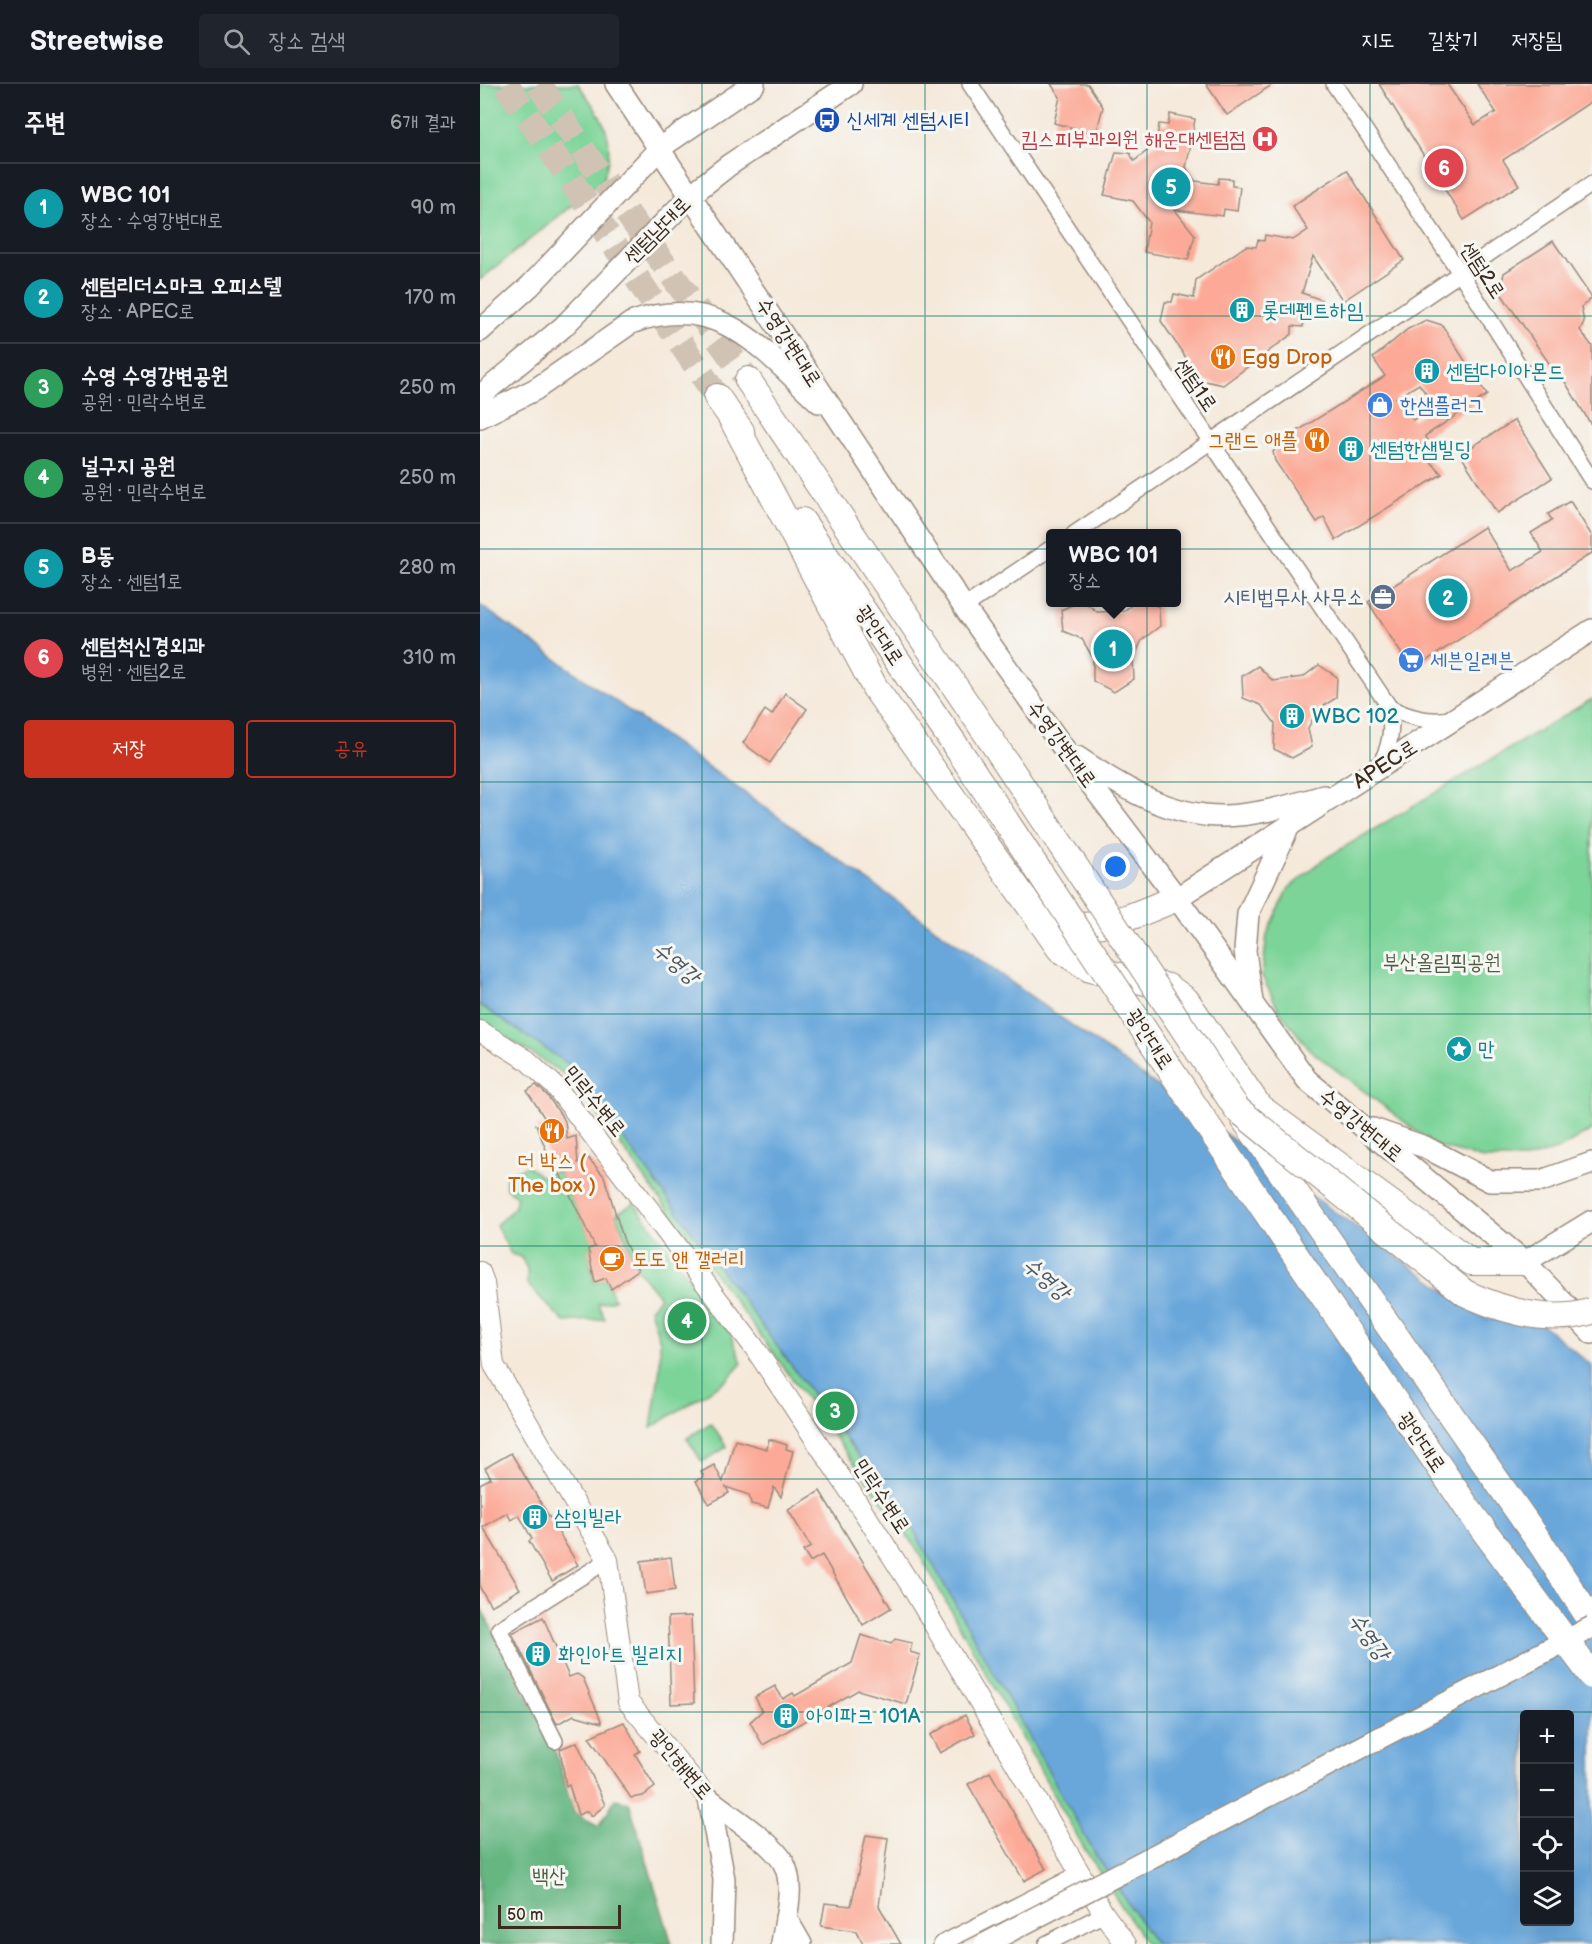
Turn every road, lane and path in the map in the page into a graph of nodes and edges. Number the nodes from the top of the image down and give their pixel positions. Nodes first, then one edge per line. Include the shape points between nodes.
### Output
1 (616, 84) edge
2 (754, 84) edge
3 (851, 84) edge
4 (970, 84) edge
5 (1334, 84) edge
6 (661, 147) junction
7 (1592, 184) edge
8 (692, 194) junction
9 (1461, 274) junction
10 (480, 330) edge
11 (748, 380) tunnel mouth
12 (480, 396) edge
13 (480, 417) edge
14 (844, 424) junction
15 (1210, 442) junction
16 (1592, 481) edge
17 (1081, 529) edge
18 (1046, 552) edge
19 (964, 607) junction
20 (1592, 630) edge
21 (1389, 708) junction
22 (1456, 717) junction
23 (1062, 746) junction
24 (1376, 770) junction
25 (1344, 790) junction
26 (1289, 826) junction
27 (1177, 898) junction
28 (1038, 919) junction
29 (1252, 1005) junction
30 (480, 1031) edge
31 (1237, 1109) junction
32 (1360, 1124) junction
33 (1592, 1163) edge
34 (1592, 1221) edge
35 (1525, 1262) junction
36 (480, 1272) edge
37 (1592, 1311) edge
38 (1592, 1333) edge
39 (608, 1560) junction
40 (1592, 1625) edge
41 (1592, 1676) edge
42 (555, 1741) dead end
43 (709, 1799) junction
44 (1081, 1873) junction
45 (1104, 1914) junction
46 (786, 1918) junction
47 (722, 1944) edge
48 (782, 1944) edge
49 (801, 1944) edge
50 (940, 1944) edge
51 (985, 1944) edge
52 (1046, 1944) edge
53 (1126, 1944) edge

1 - 6 main road, 수영강변대로
2 - 6 main road
3 - 8 main road, 센텀남대로
4 - 15 street, 센텀1로
5 - 9 street, 센텀2로
6 - 8 main road, 수영강변대로
6 - 10 main road via 530,286
7 - 9 street
8 - 12 main road, 센텀남대로 via 563,327
8 - 14 main road, 수영강변대로
9 - 15 street
9 - 16 street, 센텀2로
11 - 31 highway, 광안대로, bridge
13 - 14 main road via 536,388 631,323 648,316 675,313 709,316 743,331
14 - 19 main road, 수영강변대로
15 - 17 street
15 - 21 street, 센텀1로
18 - 19 street
19 - 23 main road, 수영강변대로
20 - 22 main road, APEC로
21 - 22 street via 1437,722
21 - 24 street via 1392,729 1388,750
22 - 24 main road, APEC로
23 - 25 main road via 1119,786 1168,807 1214,815 1270,811
23 - 27 main road, 수영강변대로
24 - 25 main road, APEC로
25 - 26 main road, APEC로
26 - 27 main road, APEC로
26 - 29 main road via 1248,914 1245,951
27 - 28 highway via 1094,927 1065,927
27 - 29 main road, 수영강변대로
28 - 35 highway via 1060,949 1090,969 1168,987 1186,1000 1259,1107 1471,1262
28 - 41 highway, 광안대로, bridge via 875,688 724,407 966,760 1468,1509
29 - 32 main road, 수영강변대로 via 1307,1080
30 - 44 street, 민락수변로 via 527,1060 556,1087 754,1347 910,1584
31 - 37 highway, bridge via 1466,1293 1497,1308 1536,1316 1582,1315
31 - 40 highway, 광안대로, bridge via 1539,1541
32 - 33 main road via 1425,1147 1490,1181 1541,1181
32 - 35 main road, 수영강변대로
34 - 35 main road
35 - 38 main road, 수영강변대로
36 - 39 street, 광안해변로 via 494,1365
39 - 42 street via 499,1629
39 - 43 street, 광안해변로 via 628,1702
40 - 51 main road, bridge
43 - 46 main road, 광안해변로 via 783,1862 788,1888
43 - 47 main road via 724,1879
44 - 45 street, 민락수변로
44 - 50 street
45 - 52 street
45 - 53 street, 민락수변로
46 - 48 main road, 광안해변로
46 - 49 main road

